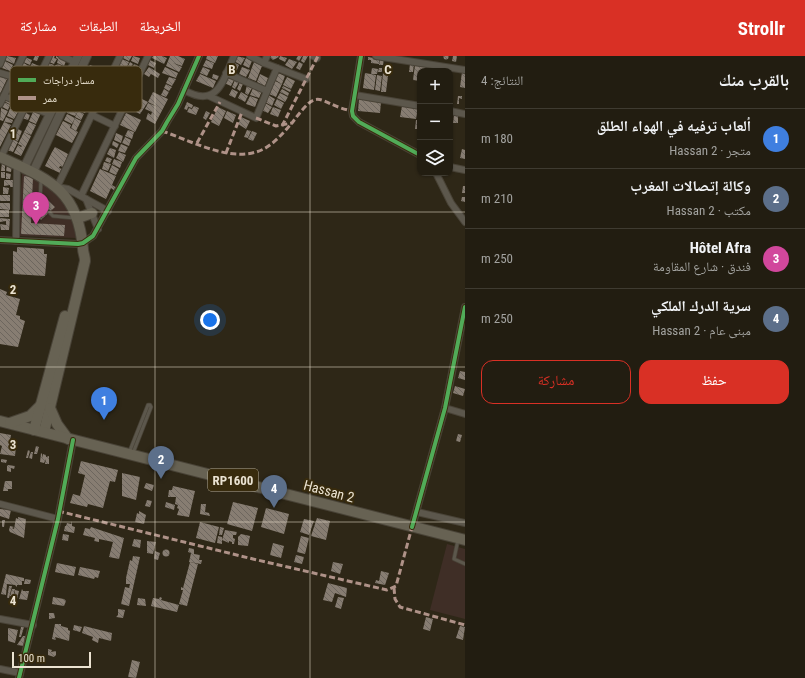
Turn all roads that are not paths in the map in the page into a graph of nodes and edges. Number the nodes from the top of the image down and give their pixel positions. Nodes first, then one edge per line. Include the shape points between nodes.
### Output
1 (3, 56) edge
2 (23, 56) edge
3 (49, 56) edge
4 (62, 56) edge
5 (87, 56) edge
6 (120, 56) edge
7 (148, 56) edge
8 (200, 56) edge
9 (234, 56) edge
10 (250, 56) edge
11 (267, 56) edge
12 (361, 56) edge
13 (376, 56) edge
14 (76, 59) edge
15 (264, 63) junction
16 (0, 64) edge
17 (19, 66) edge
18 (44, 66) edge
19 (82, 66) edge
20 (115, 66) edge
21 (277, 68) junction
22 (142, 69) edge
23 (465, 70) edge
24 (0, 72) edge
25 (226, 73) junction
26 (10, 76) edge
27 (306, 79) dead end
28 (10, 85) edge
29 (184, 90) junction
30 (268, 91) junction
31 (355, 95) junction
32 (4, 96) junction
33 (208, 96) junction
34 (10, 98) edge
35 (0, 104) edge
36 (417, 105) edge
37 (22, 112) edge
38 (44, 112) edge
39 (60, 112) edge
40 (94, 112) edge
41 (122, 112) edge
42 (453, 112) edge
43 (49, 114) joint
44 (465, 114) edge
45 (92, 115) junction
46 (115, 126) junction
47 (417, 153) edge
48 (0, 157) edge
49 (453, 168) edge
50 (29, 170) junction
51 (465, 170) edge
52 (438, 176) edge
53 (57, 187) junction
54 (84, 197) junction
55 (42, 205) dead end
56 (108, 211) junction
57 (49, 212) dead end
58 (92, 213) junction
59 (78, 218) junction
60 (465, 222) edge
61 (98, 229) junction
62 (0, 240) edge
63 (16, 241) junction
64 (83, 247) junction
65 (465, 307) edge
66 (45, 407) junction
67 (445, 408) junction
68 (465, 414) edge
69 (142, 419) junction
70 (0, 421) edge
71 (146, 421) junction
72 (10, 423) junction
73 (34, 430) junction
74 (44, 432) junction
75 (71, 439) junction
76 (130, 454) junction
77 (0, 504) edge
78 (417, 512) junction
79 (58, 519) junction
80 (465, 523) edge
81 (412, 527) junction
82 (462, 539) edge
83 (465, 564) edge
84 (0, 619) edge
85 (33, 625) junction
86 (0, 669) edge
87 (20, 675) edge

1 - 16 street
2 - 17 street
3 - 18 street
4 - 14 street
5 - 19 street
6 - 20 street
7 - 22 street
8 - 29 street
9 - 25 street
10 - 15 street
11 - 15 street
12 - 31 street
13 - 23 street
15 - 21 street
21 - 27 street
21 - 30 street
24 - 26 street
25 - 30 street
25 - 33 street via 220,87
28 - 32 street
29 - 33 street via 194,96
29 - 56 street via 162,130 136,158
30 - 33 street via 256,118
31 - 36 street
31 - 47 street via 352,111 354,119
32 - 34 street
32 - 35 street
37 - 48 street
38 - 43 street
39 - 50 street
40 - 45 street
41 - 46 street
42 - 44 street
43 - 50 street
45 - 46 street
45 - 53 street
46 - 54 street
48 - 50 main road
49 - 51 street
50 - 53 main road
50 - 55 lane
50 - 63 street
52 - 60 street via 451,203
53 - 54 street
53 - 59 main road via 71,204
54 - 56 street
54 - 58 street
56 - 61 street
57 - 59 lane via 53,216
58 - 59 main road
58 - 61 street
59 - 64 main road
61 - 64 street
62 - 63 street
63 - 64 street
64 - 66 main road via 85,261
65 - 67 street
66 - 72 main road
66 - 73 main road
66 - 74 main road
66 - 75 main road
67 - 68 street
67 - 78 street
69 - 71 lane
69 - 71 lane via 150,405 152,407
69 - 76 lane
70 - 72 main road, Hassan 2 / RP1600
71 - 76 lane
72 - 73 main road, Hassan 2 / RP1600
73 - 74 main road, Hassan 2 / RP1600
74 - 75 main road, Hassan 2 / RP1600
75 - 76 main road, Hassan 2 / RP1600
75 - 79 street
76 - 81 main road, Hassan 2 / RP1600
77 - 79 street
78 - 80 street
78 - 81 street
79 - 85 street
81 - 82 main road, Hassan 2 / RP1600
82 - 83 lane via 454,558 456,562
84 - 85 street
85 - 87 street
86 - 87 street

